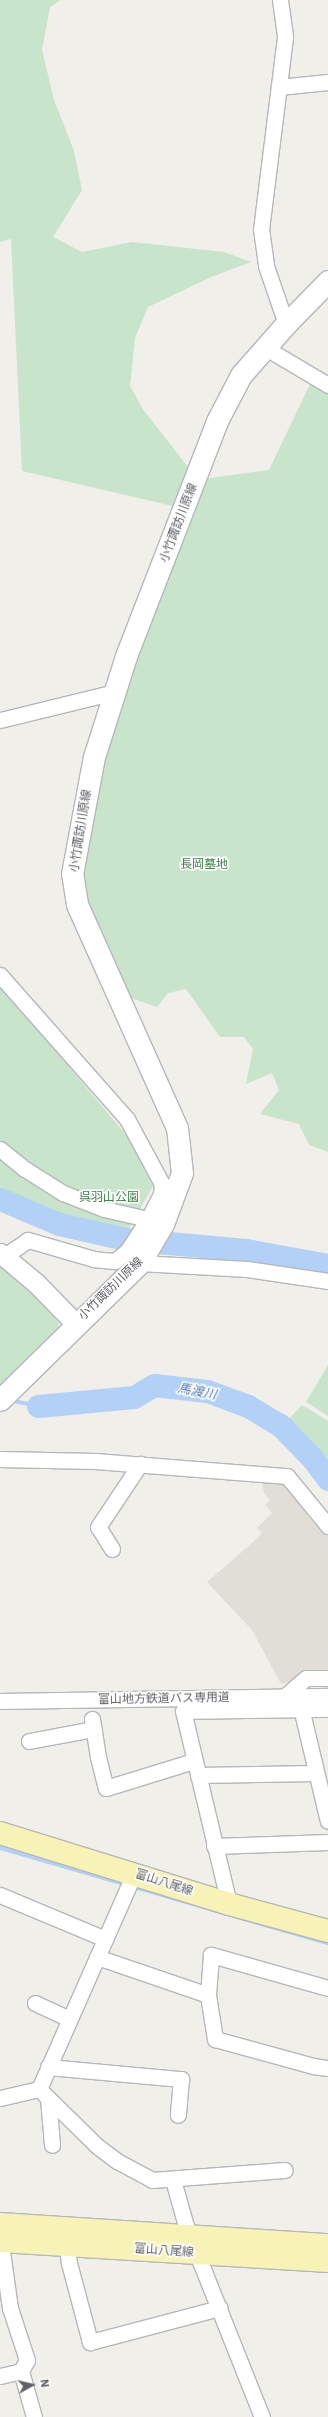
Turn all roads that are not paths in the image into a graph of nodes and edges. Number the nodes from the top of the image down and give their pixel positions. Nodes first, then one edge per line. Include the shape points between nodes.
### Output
1 (280, 0) edge
2 (328, 82) edge
3 (279, 87) junction
4 (328, 282) edge
5 (286, 324) junction
6 (264, 347) junction
7 (328, 385) edge
8 (115, 692) junction
9 (0, 720) edge
10 (0, 975) edge
11 (0, 1149) edge
12 (155, 1222) junction
13 (2, 1255) edge
14 (143, 1259) junction
15 (328, 1281) edge
16 (76, 1324) junction
17 (0, 1400) edge
18 (0, 1459) edge
19 (140, 1464) junction
20 (328, 1526) edge
21 (112, 1549) dead end
22 (328, 1678) edge
23 (328, 1696) edge
24 (284, 1697) junction
25 (0, 1701) edge
26 (301, 1708) junction
27 (328, 1709) edge
28 (29, 1741) dead end
29 (196, 1768) junction
30 (315, 1773) junction
31 (328, 1821) edge
32 (0, 1833) edge
33 (328, 1842) edge
34 (214, 1846) junction
35 (134, 1874) junction
36 (0, 1895) edge
37 (229, 1904) junction
38 (328, 1931) edge
39 (105, 1939) junction
40 (97, 1957) junction
41 (328, 1988) edge
42 (208, 1995) junction
43 (35, 2003) dead end
44 (70, 2019) junction
45 (48, 2067) junction
46 (328, 2068) edge
47 (43, 2093) junction
48 (0, 2098) edge
49 (178, 2115) dead end
50 (52, 2145) dead end
51 (285, 2170) dead end
52 (174, 2180) junction
53 (0, 2236) edge
54 (67, 2245) junction
55 (194, 2245) junction
56 (328, 2245) edge
57 (328, 2261) edge
58 (220, 2308) junction
59 (22, 2371) junction
60 (0, 2376) edge
61 (34, 2417) edge
62 (262, 2417) edge

1 - 3 street via 285,37
2 - 3 street
3 - 5 street via 261,229 266,266
4 - 5 main road, 小竹諏訪川原線
5 - 6 main road, 小竹諏訪川原線
6 - 7 street
6 - 8 main road, 小竹諏訪川原線 via 241,375 217,421
8 - 9 street
8 - 12 main road, 小竹諏訪川原線 via 94,757 72,874 77,904 177,1128 182,1173
10 - 12 street via 127,1119 162,1184
11 - 12 street via 25,1169 63,1193
12 - 13 street via 115,1261 94,1259 28,1240
12 - 14 main road, 小竹諏訪川原線
13 - 16 street via 36,1282
14 - 15 street via 248,1269
14 - 16 main road, 小竹諏訪川原線
16 - 17 main road, 小竹諏訪川原線
18 - 19 street
19 - 20 street via 287,1476
19 - 21 street via 98,1527
22 - 24 street via 306,1678
23 - 24 street, 富山地方鉄道バス専用道
24 - 25 street, 富山地方鉄道バス専用道
26 - 27 street
26 - 29 street via 182,1711
26 - 30 street
28 - 29 street via 93,1724 106,1788
29 - 30 street
29 - 34 street
30 - 31 street
32 - 35 main road, 富山八尾線
33 - 34 street
34 - 37 street
35 - 37 main road, 富山八尾線
35 - 39 street
36 - 39 street
37 - 38 main road, 富山八尾線
39 - 40 street
40 - 42 street
40 - 44 street
41 - 42 street via 211,1955
42 - 46 street via 214,2039 312,2066
43 - 44 street
44 - 45 street
45 - 47 street
45 - 49 street via 181,2079
47 - 48 street
47 - 50 street
47 - 52 street via 97,2146 117,2161 152,2180
51 - 52 street
52 - 55 street via 186,2226
53 - 54 main road, 富山八尾線
53 - 55 main road, 富山八尾線
53 - 59 street via 10,2308 27,2360
54 - 55 main road, 富山八尾線
54 - 58 street via 69,2263 90,2342
55 - 56 main road, 富山八尾線
55 - 57 main road, 富山八尾線
55 - 58 street
58 - 62 street
59 - 60 street
59 - 61 street

